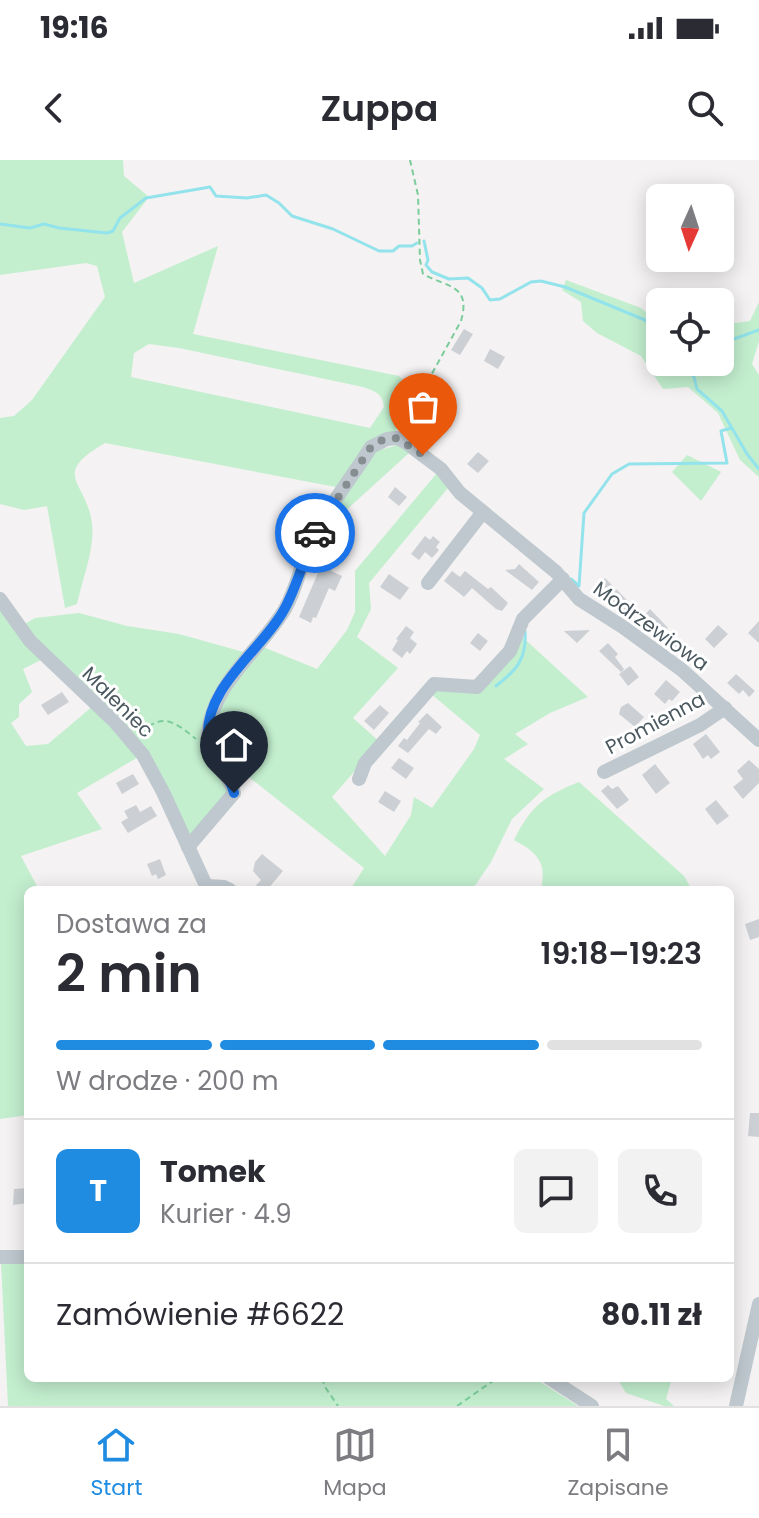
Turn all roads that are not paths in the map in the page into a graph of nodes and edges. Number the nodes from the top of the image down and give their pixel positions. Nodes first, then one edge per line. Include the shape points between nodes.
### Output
1 (483, 512) junction
2 (563, 579) junction
3 (428, 583) dead end
4 (0, 599) edge
5 (725, 708) junction
6 (759, 740) edge
7 (604, 772) dead end
8 (359, 779) dead end
9 (188, 847) junction
10 (207, 886) edge
11 (0, 1257) edge
12 (24, 1257) edge
13 (759, 1304) edge
14 (555, 1382) edge
15 (592, 1406) edge
16 (736, 1406) edge

1 - 2 street, Modrzewiowa
1 - 3 street
1 - 9 street, Modrzewiowa via 441,469 397,438 371,447 314,535 286,608 228,681 215,706 208,735 210,758 231,781 234,793
2 - 5 street, Modrzewiowa via 579,599 682,670
2 - 8 street via 523,619 510,651 486,679 477,687 434,684 365,763
4 - 9 street, Maleniec via 30,641 143,755
5 - 6 street, Modrzewiowa
5 - 7 street, Promienna
9 - 10 street, Maleniec
11 - 12 street
13 - 16 street
14 - 15 street

